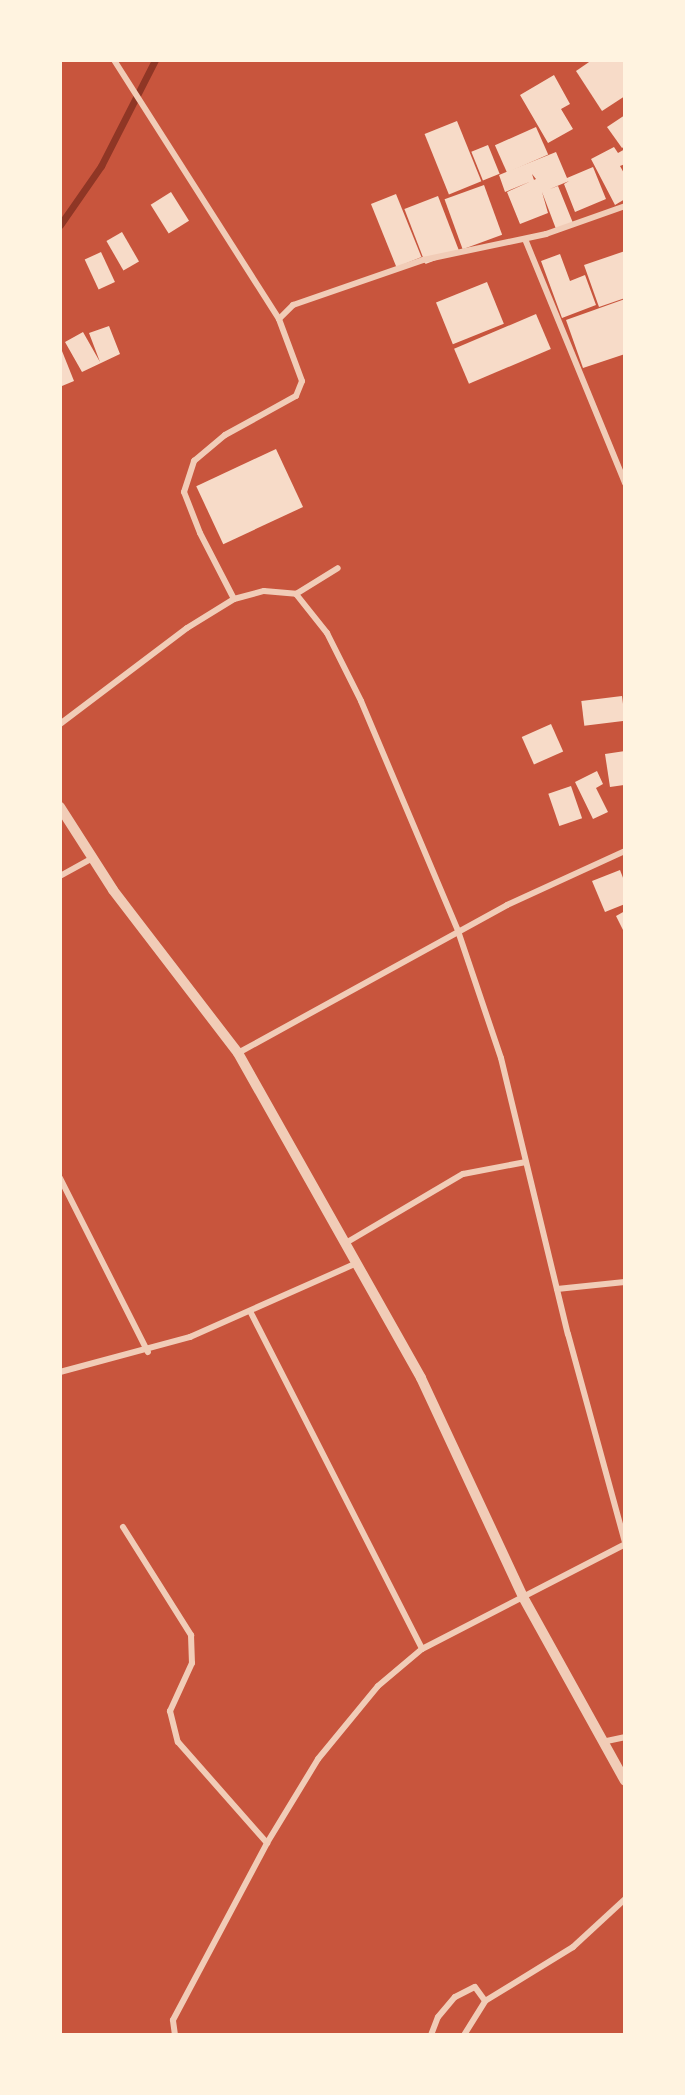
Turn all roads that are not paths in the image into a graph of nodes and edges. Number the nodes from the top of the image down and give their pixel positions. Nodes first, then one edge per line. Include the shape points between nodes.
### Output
1 (116, 63) edge
2 (625, 206) edge
3 (525, 239) junction
4 (279, 320) junction
5 (625, 483) edge
6 (338, 568) dead end
7 (296, 594) junction
8 (234, 599) junction
9 (60, 724) edge
10 (60, 807) edge
11 (625, 851) edge
12 (91, 859) junction
13 (60, 876) edge
14 (458, 931) junction
15 (238, 1053) junction
16 (526, 1161) junction
17 (60, 1178) edge
18 (344, 1244) junction
19 (355, 1264) junction
20 (625, 1282) edge
21 (557, 1288) junction
22 (251, 1313) junction
23 (148, 1352) junction
24 (60, 1372) edge
25 (123, 1527) dead end
26 (625, 1543) edge
27 (523, 1597) junction
28 (422, 1649) junction
29 (625, 1737) edge
30 (601, 1742) junction
31 (625, 1781) edge
32 (267, 1843) junction
33 (625, 1899) edge
34 (485, 2001) junction
35 (176, 2035) edge
36 (431, 2035) edge
37 (464, 2035) edge

1 - 4 street
2 - 3 street
3 - 4 street via 423,260 293,304
3 - 5 street
4 - 8 street via 302,381 296,396 225,435 194,461 184,492
6 - 7 street
7 - 8 street via 264,591
7 - 14 street via 327,633 361,701
8 - 9 street via 187,628
10 - 12 street
11 - 14 street
12 - 13 street
12 - 15 street
14 - 15 street
14 - 16 street via 501,1058
15 - 18 street
16 - 18 street via 463,1174
16 - 21 street
17 - 23 street
18 - 19 street
19 - 22 street
19 - 27 street via 421,1378
20 - 21 street
21 - 26 street
22 - 23 street
22 - 28 street
23 - 24 street
25 - 32 street via 191,1635 192,1664 170,1711 178,1742
26 - 27 street
27 - 28 street
27 - 30 street
28 - 32 street via 378,1686 318,1759
29 - 30 street
30 - 31 street
32 - 35 street via 173,2019
33 - 34 street via 573,1947
34 - 36 street via 475,1987 455,1997 438,2017
34 - 37 street

